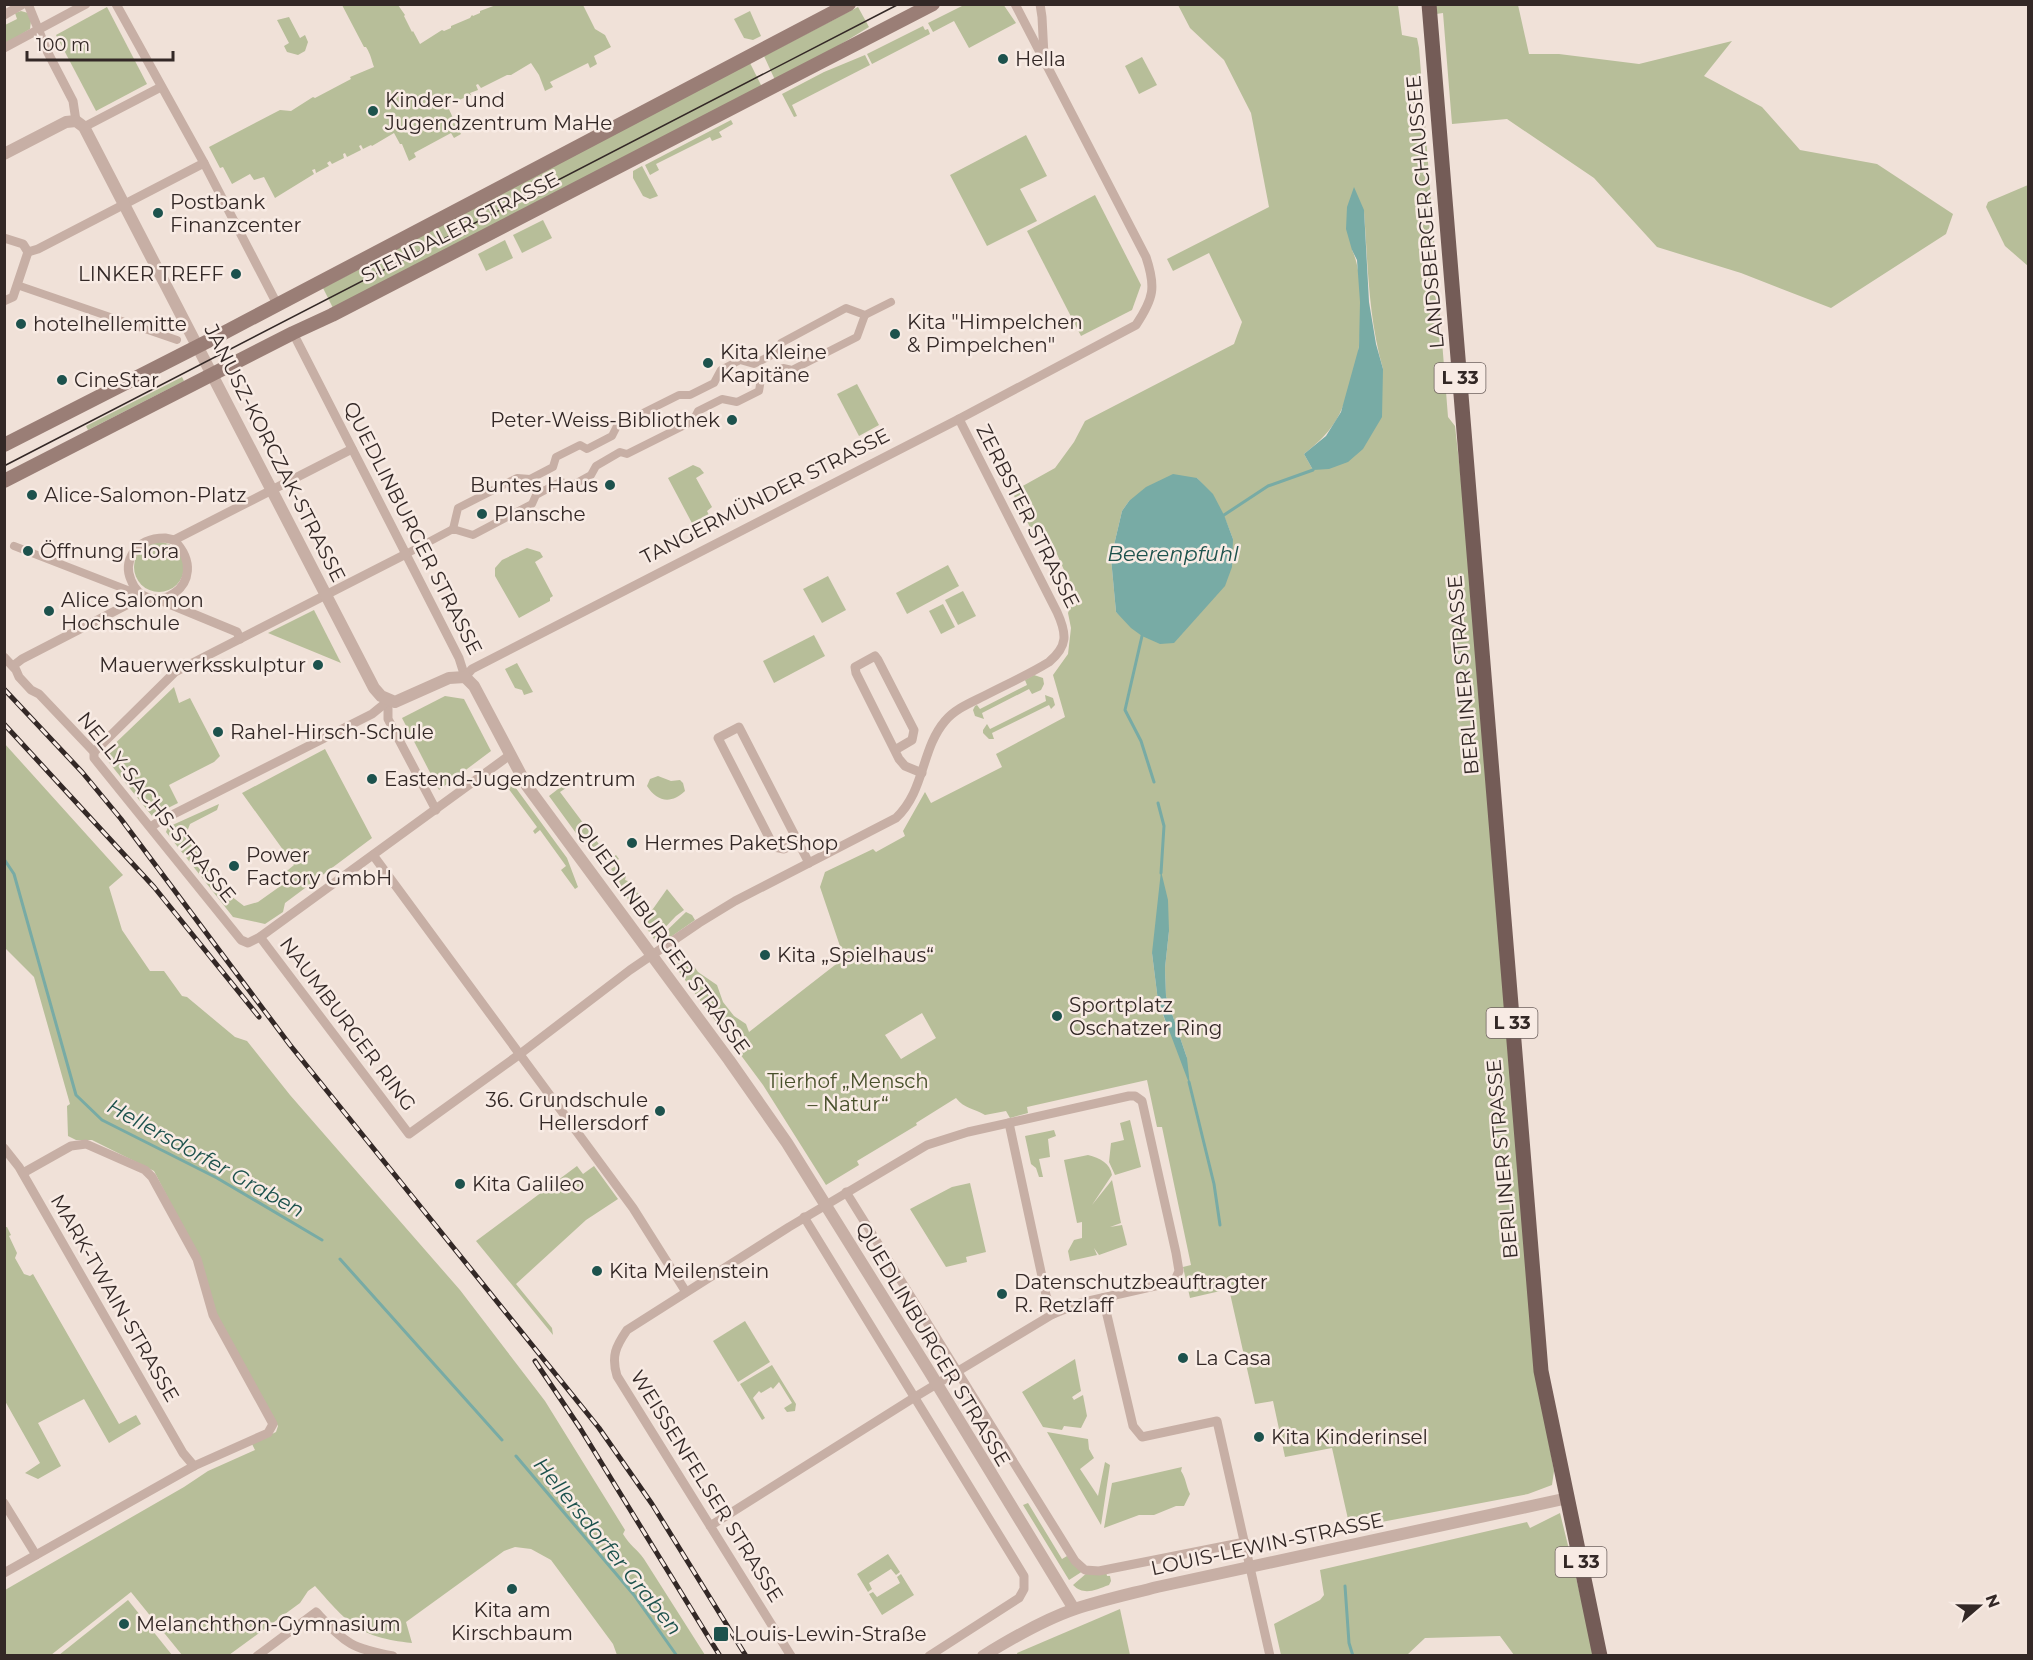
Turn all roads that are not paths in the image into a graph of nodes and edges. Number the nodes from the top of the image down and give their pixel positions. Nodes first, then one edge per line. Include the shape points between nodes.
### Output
1 (25, 4) edge
2 (86, 4) edge
3 (116, 4) edge
4 (849, 4) edge
5 (933, 4) edge
6 (1015, 4) edge
7 (1040, 4) edge
8 (1427, 9) edge
9 (4, 15) edge
10 (39, 30) junction
11 (4, 48) edge
12 (1044, 60) junction
13 (161, 87) junction
14 (80, 124) junction
15 (4, 154) edge
16 (204, 163) junction
17 (124, 204) junction
18 (4, 238) edge
19 (28, 252) junction
20 (17, 285) junction
21 (891, 302) dead end
22 (5, 303) edge
23 (277, 304) junction
24 (866, 315) junction
25 (293, 333) junction
26 (177, 340) dead end
27 (198, 346) junction
28 (212, 375) junction
29 (958, 419) junction
30 (4, 445) edge
31 (352, 449) junction
32 (4, 481) edge
33 (271, 490) junction
34 (453, 529) junction
35 (174, 540) junction
36 (14, 546) dead end
37 (1473, 547) joint
38 (406, 554) junction
39 (326, 595) junction
40 (144, 596) junction
41 (157, 599) junction
42 (240, 639) junction
43 (4, 657) edge
44 (13, 666) junction
45 (465, 677) junction
46 (388, 700) junction
47 (895, 750) junction
48 (94, 752) junction
49 (510, 755) junction
50 (922, 773) junction
51 (436, 810) junction
52 (151, 827) junction
53 (798, 842) junction
54 (373, 855) junction
55 (809, 863) junction
56 (260, 938) junction
57 (652, 956) junction
58 (520, 1054) junction
59 (1009, 1123) junction
60 (4, 1148) edge
61 (23, 1173) junction
62 (846, 1192) junction
63 (825, 1205) junction
64 (804, 1217) junction
65 (686, 1292) junction
66 (1104, 1298) junction
67 (1053, 1314) junction
68 (958, 1372) junction
69 (938, 1384) junction
70 (915, 1397) junction
71 (194, 1466) junction
72 (1568, 1498) junction
73 (4, 1503) edge
74 (710, 1526) junction
75 (1245, 1542) junction
76 (36, 1555) junction
77 (1250, 1567) junction
78 (1088, 1570) joint
79 (4, 1573) edge
80 (1074, 1610) junction
81 (257, 1656) edge
82 (393, 1656) edge
83 (791, 1656) edge
84 (928, 1656) edge
85 (983, 1656) edge
86 (1270, 1656) edge
87 (1600, 1656) edge

1 - 9 street
1 - 10 street
2 - 10 street
3 - 13 street
4 - 23 main road, STENDALER STRASSE
5 - 25 main road, STENDALER STRASSE
6 - 12 street, TANGERMÜNDER STRASSE
7 - 12 street, TANGERMÜNDER STRASSE
8 - 37 main road, LANDSBERGER CHAUSSEE / L 33
10 - 11 street
10 - 14 street via 73,100
12 - 29 street, TANGERMÜNDER STRASSE via 1146,257 1153,282 1150,302 1129,330
13 - 14 street
13 - 16 street
14 - 15 street via 66,122
14 - 17 street, JANUSZ-KORCZAK-STRASSE
16 - 17 street
16 - 23 street
17 - 19 street
17 - 27 street, JANUSZ-KORCZAK-STRASSE
18 - 19 street via 23,244
19 - 20 street
20 - 22 street via 13,297
20 - 26 street
21 - 24 street
23 - 27 main road, STENDALER STRASSE
24 - 34 street via 856,337 792,370 783,368 761,379 759,391 737,402 722,399 698,411 693,421 627,454 620,452 573,485 553,485 536,495 532,504 473,535
24 - 34 street via 846,308 781,343 776,353 754,364 740,360 721,370 714,383 690,395 679,394 616,426 612,436 587,449 580,445 556,457 553,467 532,478 517,478 458,508
25 - 28 main road, STENDALER STRASSE
25 - 31 street, QUEDLINBURGER STRASSE
27 - 28 street, JANUSZ-KORCZAK-STRASSE
27 - 30 main road, STENDALER STRASSE
28 - 32 main road, STENDALER STRASSE
28 - 33 street, JANUSZ-KORCZAK-STRASSE
29 - 45 street, TANGERMÜNDER STRASSE via 472,669
29 - 50 street, ZERBSTER STRASSE via 1057,612 1064,639 1060,654 1049,662 966,705 945,721
31 - 33 street
31 - 38 street, QUEDLINBURGER STRASSE
33 - 35 street
33 - 39 street, JANUSZ-KORCZAK-STRASSE
34 - 38 street
35 - 40 street via 151,539 132,555 130,579
35 - 41 street via 186,556 186,582 174,595
36 - 40 street
37 - 72 main road, BERLINER STRASSE / L 33 via 1541,1371
38 - 39 street
38 - 45 street, QUEDLINBURGER STRASSE
39 - 42 street
39 - 46 street, JANUSZ-KORCZAK-STRASSE via 374,688
40 - 41 street
40 - 44 street
41 - 42 street via 237,632
42 - 48 street via 175,672
43 - 44 street, NELLY-SACHS-STRASSE
44 - 48 street, NELLY-SACHS-STRASSE via 19,678
45 - 46 street, TANGERMÜNDER STRASSE via 448,678 402,701
45 - 49 street, QUEDLINBURGER STRASSE via 476,690
46 - 51 street via 388,719
46 - 52 street, TANGERMÜNDER STRASSE via 372,714
47 - 47 street via 855,673 855,667 875,656 914,730 912,740
47 - 50 street via 905,766
48 - 52 street, NELLY-SACHS-STRASSE via 94,758
49 - 51 street, NAUMBURGER RING
49 - 57 street, QUEDLINBURGER STRASSE via 527,786
50 - 55 street, ZERBSTER STRASSE via 910,803 896,818
51 - 54 street, NAUMBURGER RING
52 - 56 street, NELLY-SACHS-STRASSE via 241,940 248,943
53 - 53 street via 739,727 718,738 774,847 784,849
53 - 55 street
54 - 56 street, NAUMBURGER RING
54 - 58 street
55 - 57 street, ZERBSTER STRASSE via 735,901
56 - 58 street, NAUMBURGER RING via 409,1134
57 - 58 street, NAUMBURGER RING
57 - 63 street, QUEDLINBURGER STRASSE via 780,1133
58 - 65 street via 633,1209
59 - 62 street, WEISSENFELSER STRASSE via 927,1145
59 - 66 street, WEISSENFELSER STRASSE via 1129,1096 1142,1101 1179,1270 1168,1283
59 - 67 street
60 - 61 street, MARK-TWAIN-STRASSE
61 - 71 street, MARK-TWAIN-STRASSE
61 - 71 street via 71,1146 86,1144 145,1170 156,1182 197,1259 216,1322 273,1424 268,1433
62 - 63 street, WEISSENFELSER STRASSE
62 - 68 street, QUEDLINBURGER STRASSE
63 - 64 street, WEISSENFELSER STRASSE
63 - 69 street, QUEDLINBURGER STRASSE
64 - 65 street, WEISSENFELSER STRASSE
64 - 70 street
65 - 74 street, WEISSENFELSER STRASSE via 627,1330 617,1343 613,1364
66 - 67 street
66 - 75 street via 1133,1426 1142,1437 1217,1421
67 - 68 street
68 - 69 street
68 - 78 street, QUEDLINBURGER STRASSE via 1075,1561
69 - 70 street
69 - 80 street, QUEDLINBURGER STRASSE
70 - 74 street
70 - 84 street via 1024,1576 1024,1589 1012,1604
71 - 76 street
72 - 77 street, LOUIS-LEWIN-STRASSE
72 - 87 main road, BERLINER STRASSE / L 33
73 - 76 street
74 - 83 street, WEISSENFELSER STRASSE
75 - 77 street
75 - 78 street, LOUIS-LEWIN-STRASSE
76 - 79 street
77 - 80 street, LOUIS-LEWIN-STRASSE
77 - 86 street
80 - 85 street, LOUIS-LEWIN-STRASSE
81 - 82 street via 316,1612 346,1642

